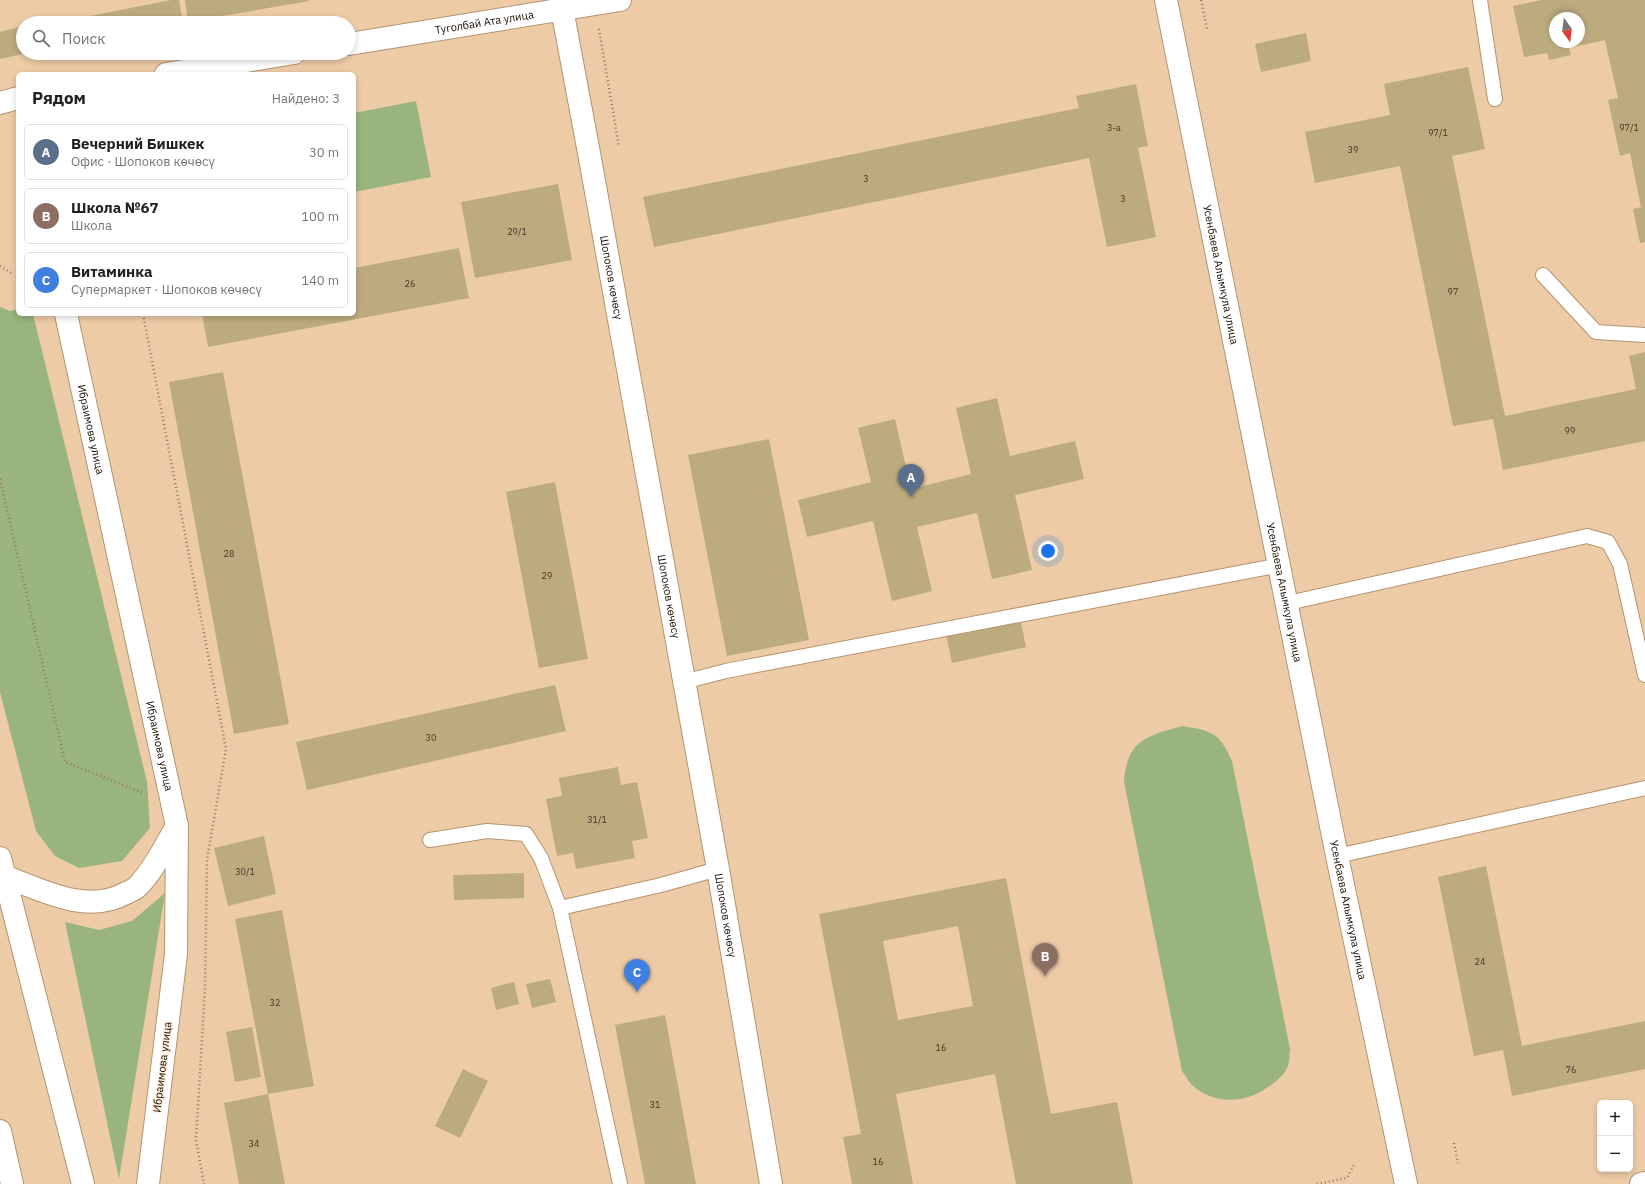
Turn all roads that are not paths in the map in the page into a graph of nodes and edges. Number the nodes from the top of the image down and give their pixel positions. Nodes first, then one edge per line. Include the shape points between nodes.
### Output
1 (620, 0) edge
2 (1166, 0) edge
3 (1480, 0) edge
4 (562, 9) junction
5 (356, 43) edge
6 (251, 60) edge
7 (178, 72) edge
8 (16, 99) edge
9 (1495, 99) dead end
10 (0, 103) edge
11 (1543, 275) dead end
12 (66, 316) edge
13 (1645, 335) edge
14 (1280, 565) junction
15 (1288, 603) junction
16 (1645, 675) edge
17 (683, 682) junction
18 (1645, 788) edge
19 (175, 816) junction
20 (430, 840) dead end
21 (1337, 856) junction
22 (2, 867) edge
23 (718, 869) junction
24 (560, 908) junction
25 (0, 1131) edge
26 (1645, 1183) edge
27 (12, 1184) edge
28 (83, 1184) edge
29 (148, 1184) edge
30 (620, 1184) edge
31 (771, 1184) edge
32 (1406, 1184) edge
33 (1642, 1184) edge

1 - 4 street, Туголбай Ата улица
2 - 14 street, Усенбаева Алымкула улица
3 - 9 lane
4 - 5 street, Туголбай Ата улица
4 - 17 street, Шопоков көчөсү
6 - 7 street
8 - 10 street
11 - 13 lane via 1596,332
12 - 19 street, Ибраимова улица
14 - 15 street, Усенбаева Алымкула улица
14 - 17 lane via 726,671
15 - 16 lane via 1588,536 1608,542 1620,564
15 - 21 street, Усенбаева Алымкула улица
17 - 23 street, Шопоков көчөсү
18 - 21 lane
19 - 22 street via 153,867 138,887 117,898 92,903 66,898
19 - 29 street, Ибраимова улица via 176,954
20 - 24 lane via 487,831 526,834 541,858
21 - 32 street, Усенбаева Алымкула улица
22 - 28 street
23 - 24 lane
23 - 31 street, Шопоков көчөсү
24 - 30 lane
25 - 27 street
26 - 33 street

